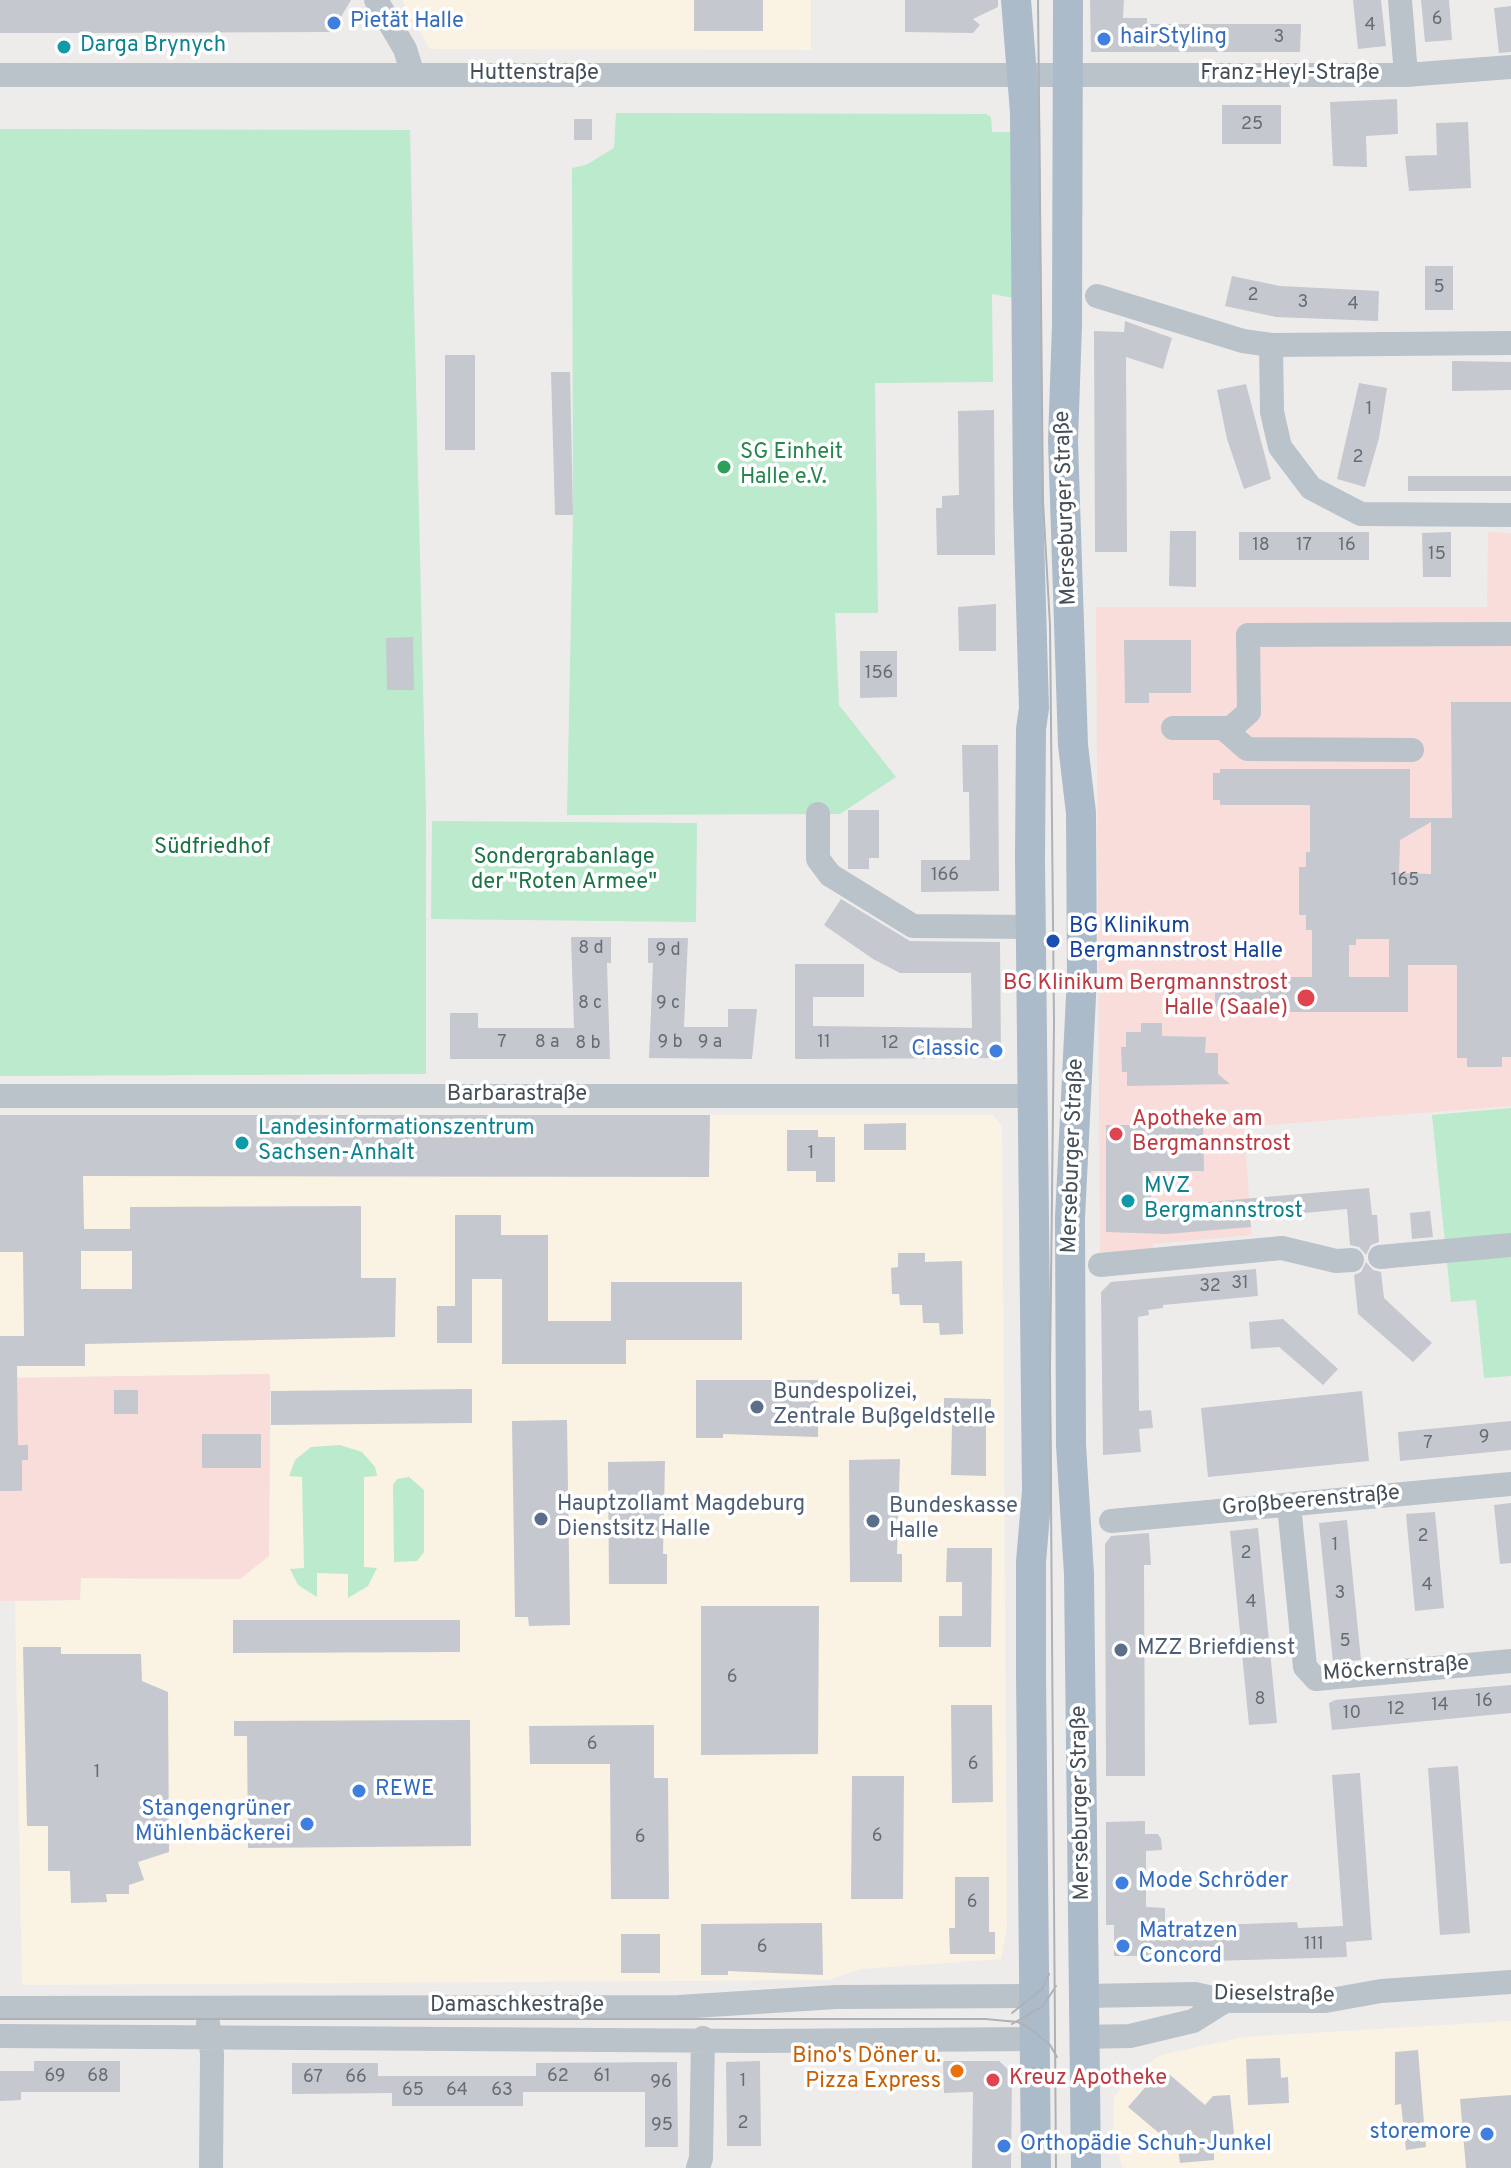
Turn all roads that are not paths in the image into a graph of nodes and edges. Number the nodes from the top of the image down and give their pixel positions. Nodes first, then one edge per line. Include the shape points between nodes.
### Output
1 (376, 0) edge
2 (1016, 0) edge
3 (1068, 0) edge
4 (1400, 0) edge
5 (1511, 67) edge
6 (0, 75) edge
7 (413, 75) junction
8 (1406, 75) junction
9 (1021, 76) junction
10 (1068, 76) junction
11 (1097, 296) dead end
12 (1511, 343) edge
13 (1271, 345) junction
14 (1511, 515) edge
15 (1511, 634) edge
16 (1173, 728) dead end
17 (1223, 728) junction
18 (1412, 750) dead end
19 (818, 814) dead end
20 (1031, 927) junction
21 (0, 1096) edge
22 (1034, 1096) junction
23 (1511, 1245) edge
24 (1380, 1257) dead end
25 (1352, 1260) dead end
26 (1100, 1265) dead end
27 (1511, 1484) edge
28 (1289, 1505) junction
29 (1111, 1521) dead end
30 (1511, 1661) edge
31 (1511, 1982) edge
32 (1034, 1996) junction
33 (1084, 1996) junction
34 (1225, 2001) junction
35 (0, 2008) edge
36 (206, 2008) junction
37 (0, 2036) edge
38 (209, 2036) junction
39 (1084, 2037) junction
40 (703, 2038) junction
41 (1034, 2039) junction
42 (211, 2168) edge
43 (698, 2168) edge
44 (1036, 2168) edge
45 (1086, 2168) edge

1 - 7 street via 405,49
2 - 9 main road, Merseburger Straße
3 - 10 main road, Merseburger Straße
4 - 8 street
5 - 8 street, Franz-Heyl-Straße
6 - 7 street, Huttenstraße
7 - 9 street, Huttenstraße
8 - 10 street, Franz-Heyl-Straße
9 - 10 street, Huttenstraße
9 - 20 main road, Merseburger Straße via 1033,564
10 - 33 main road, Merseburger Straße via 1062,410 1072,728 1081,813 1082,976 1070,1230
11 - 13 street
12 - 13 street
13 - 14 street via 1272,412 1280,447 1311,488 1361,514
15 - 17 street via 1248,635 1249,712 1231,728
16 - 17 street
17 - 18 street via 1247,749
19 - 20 street via 818,859 830,875 913,926
20 - 22 main road, Merseburger Straße
21 - 22 street, Barbarastraße
22 - 32 main road, Merseburger Straße
23 - 24 street
25 - 26 street via 1282,1248
27 - 28 street, Großbeerenstraße
28 - 29 street, Großbeerenstraße
28 - 30 street, Möckernstraße via 1305,1667 1316,1679
31 - 34 street, Dieselstraße via 1381,1991 1325,2001
32 - 33 main road
32 - 36 street, Damaschkestraße via 836,1997 679,2007
32 - 41 main road, Merseburger Straße
33 - 34 street, Dieselstraße via 1195,1994
33 - 39 main road, Merseburger Straße
34 - 39 street via 1193,2021 1127,2036
35 - 36 street, Damaschkestraße
36 - 38 street
37 - 38 street, Damaschkestraße
38 - 40 street, Damaschkestraße
38 - 42 street
39 - 41 main road
39 - 45 main road, Merseburger Straße
40 - 41 street, Damaschkestraße
40 - 43 street
41 - 44 main road, Merseburger Straße

